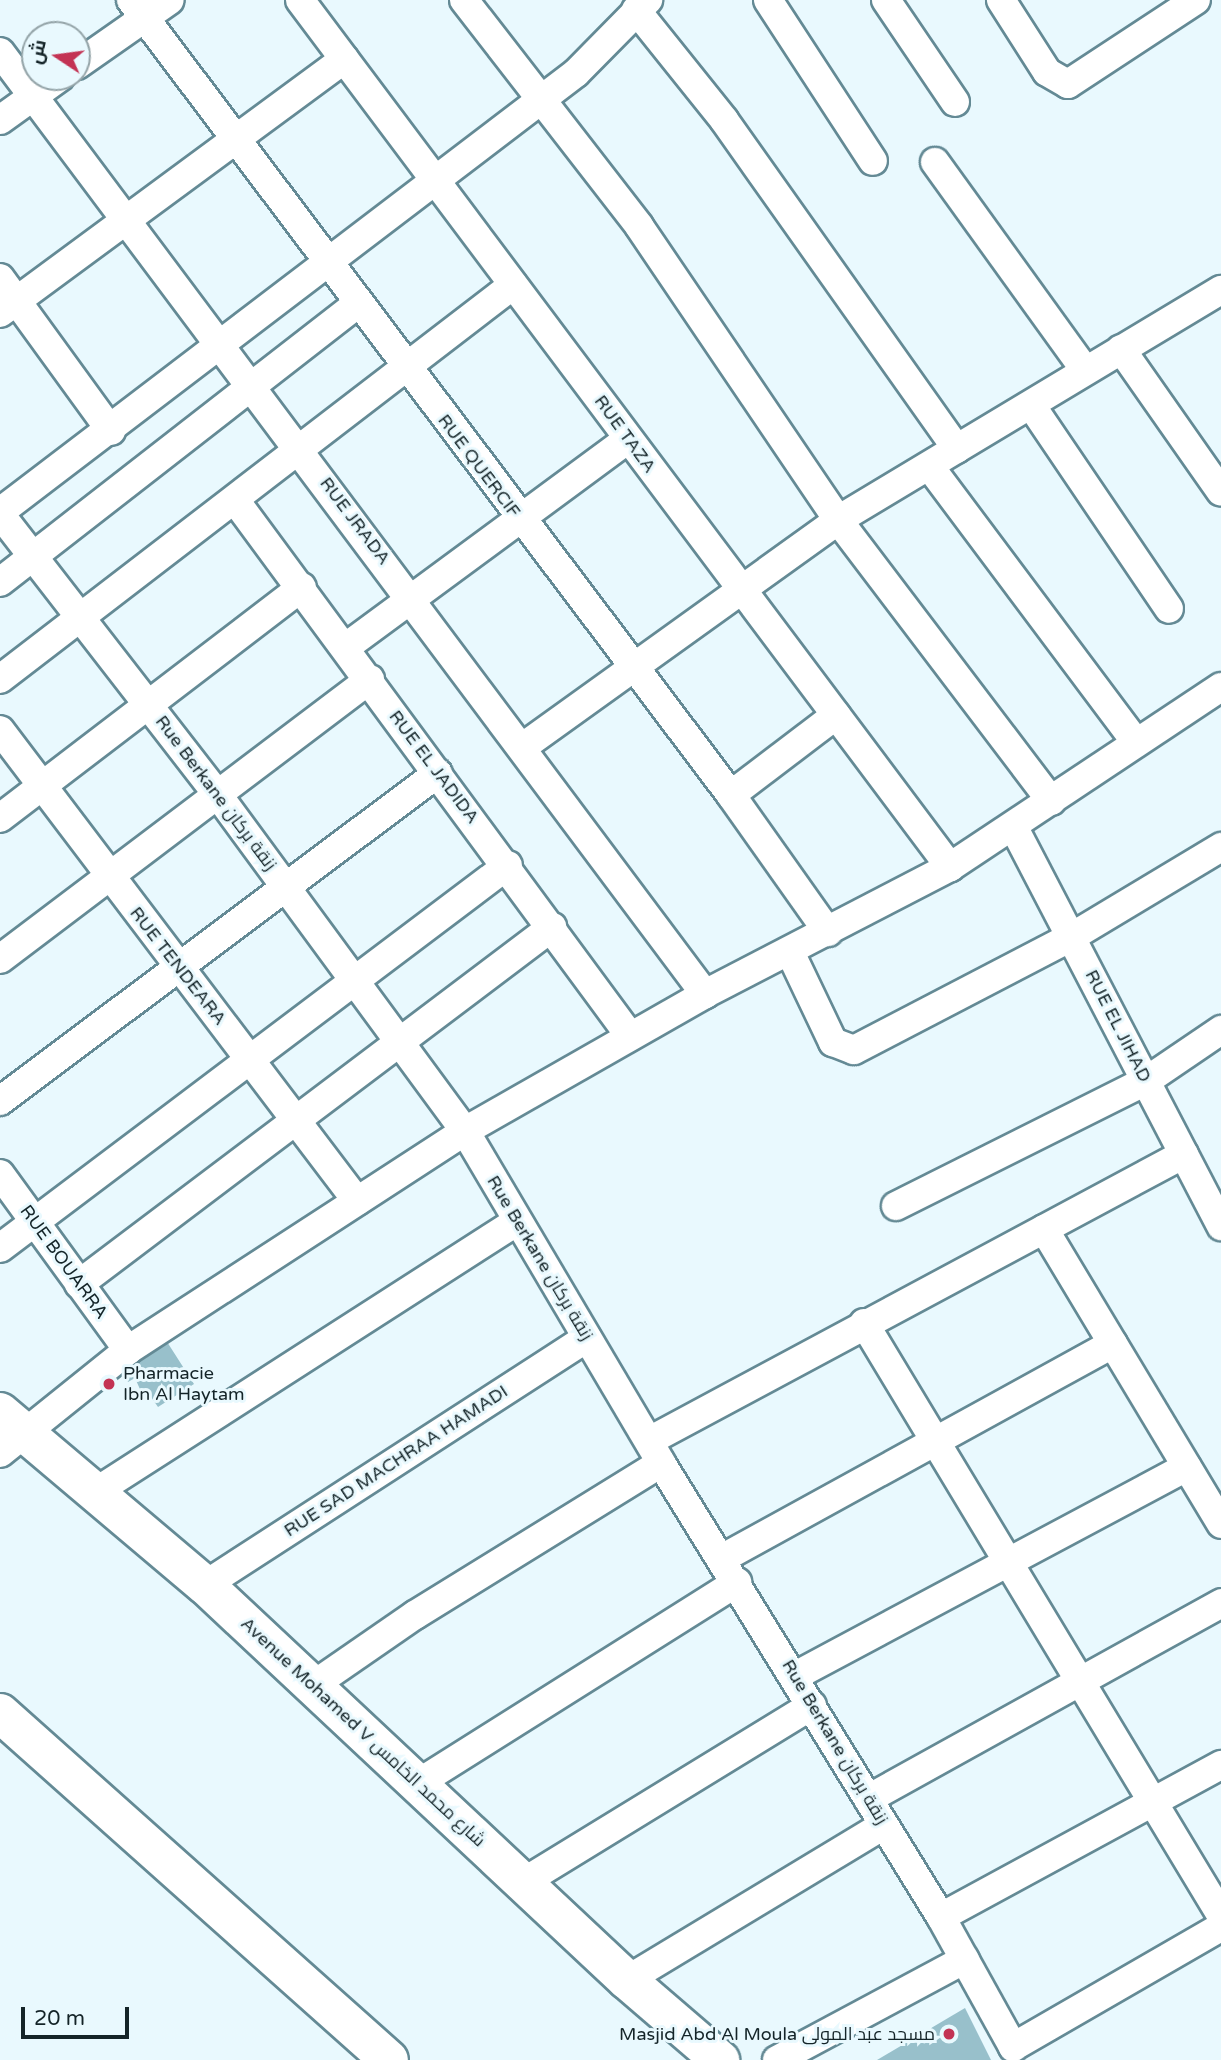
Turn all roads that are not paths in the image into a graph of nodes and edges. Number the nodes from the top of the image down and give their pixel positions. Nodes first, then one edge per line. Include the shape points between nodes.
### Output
1 (170, 0) edge
2 (300, 0) edge
3 (464, 0) edge
4 (768, 0) edge
5 (886, 0) edge
6 (1000, 0) edge
7 (1196, 0) edge
8 (642, 5) edge
9 (1165, 8) edge
10 (137, 9) edge
11 (0, 52) edge
12 (91, 52) edge
13 (344, 60) junction
14 (40, 91) edge
15 (34, 95) junction
16 (540, 101) junction
17 (956, 102) dead end
18 (0, 120) edge
19 (233, 139) junction
20 (873, 161) dead end
21 (935, 162) dead end
22 (435, 180) junction
23 (126, 219) junction
24 (326, 265) junction
25 (0, 278) edge
26 (513, 285) junction
27 (1221, 290) edge
28 (356, 305) junction
29 (9, 307) edge
30 (224, 345) junction
31 (1121, 349) junction
32 (404, 368) junction
33 (1085, 370) junction
34 (254, 388) junction
35 (1031, 405) junction
36 (111, 431) junction
37 (628, 439) junction
38 (300, 448) junction
39 (957, 449) junction
40 (930, 467) junction
41 (1221, 492) edge
42 (235, 500) junction
43 (0, 513) edge
44 (518, 517) junction
45 (838, 520) junction
46 (33, 557) junction
47 (0, 582) edge
48 (302, 587) junction
49 (738, 587) junction
50 (412, 597) junction
51 (1169, 609) dead end
52 (80, 616) junction
53 (346, 647) junction
54 (632, 666) junction
55 (0, 679) edge
56 (370, 679) junction
57 (1221, 687) edge
58 (150, 705) junction
59 (836, 715) junction
60 (0, 730) edge
61 (1136, 742) junction
62 (524, 746) junction
63 (438, 773) junction
64 (41, 787) junction
65 (218, 795) junction
66 (731, 795) junction
67 (1052, 801) junction
68 (0, 818) edge
69 (1014, 828) junction
70 (1221, 847) edge
71 (508, 865) junction
72 (950, 867) junction
73 (109, 879) junction
74 (289, 890) junction
75 (552, 927) junction
76 (828, 932) junction
77 (1073, 936) junction
78 (790, 952) junction
79 (0, 959) edge
80 (180, 967) junction
81 (357, 981) junction
82 (705, 994) junction
83 (1221, 1030) edge
84 (630, 1036) junction
85 (403, 1041) junction
86 (253, 1060) junction
87 (1146, 1081) junction
88 (0, 1101) edge
89 (298, 1122) junction
90 (465, 1131) junction
91 (1184, 1154) junction
92 (0, 1174) edge
93 (357, 1201) junction
94 (896, 1206) dead end
95 (1218, 1214) edge
96 (516, 1222) junction
97 (35, 1223) junction
98 (1044, 1228) junction
99 (0, 1248) edge
100 (79, 1284) junction
101 (864, 1323) junction
102 (587, 1338) junction
103 (1113, 1344) junction
104 (128, 1350) junction
105 (8, 1432) edge
106 (937, 1441) junction
107 (655, 1452) junction
108 (1187, 1467) junction
109 (97, 1491) junction
110 (1221, 1524) edge
111 (723, 1558) junction
112 (1009, 1561) junction
113 (737, 1582) junction
114 (205, 1585) junction
115 (1221, 1603) edge
116 (795, 1676) junction
117 (1082, 1682) junction
118 (312, 1685) junction
119 (812, 1705) junction
120 (0, 1713) edge
121 (1221, 1765) edge
122 (421, 1782) junction
123 (868, 1799) junction
124 (1154, 1803) junction
125 (884, 1825) junction
126 (522, 1883) junction
127 (1221, 1915) edge
128 (941, 1917) junction
129 (1221, 1927) edge
130 (965, 1959) junction
131 (626, 1980) junction
132 (1025, 2053) edge
133 (389, 2060) edge
134 (720, 2060) edge
135 (777, 2060) edge

1 - 10 street
2 - 13 street, RUE TAZA
3 - 16 street
4 - 20 street
5 - 17 street
6 - 9 street via 1047,72 1068,84
7 - 9 street
8 - 16 street via 594,56
8 - 39 street
10 - 12 street
10 - 19 street, RUE QUERCIF
11 - 15 street, RUE JRADA
13 - 19 street
13 - 22 street, RUE TAZA
14 - 15 street
15 - 18 street
15 - 23 street, RUE JRADA
16 - 22 street
16 - 45 street via 705,319
19 - 23 street
19 - 24 street, RUE QUERCIF
21 - 33 street
22 - 24 street
22 - 26 street, RUE TAZA
23 - 29 street
23 - 30 street, RUE JRADA
24 - 28 street, RUE QUERCIF
24 - 30 street
25 - 29 street
26 - 32 street
26 - 37 street, RUE TAZA
27 - 31 street
28 - 32 street, RUE QUERCIF
28 - 34 street
29 - 36 street
30 - 34 street, RUE JRADA
30 - 36 street
31 - 33 street
31 - 41 street
32 - 38 street
32 - 44 street, RUE QUERCIF
33 - 35 street
34 - 38 street, RUE JRADA
34 - 46 street
35 - 39 street
35 - 51 street
36 - 43 street
37 - 44 street
37 - 49 street, RUE TAZA
38 - 42 street
38 - 50 street, RUE JRADA
39 - 40 street
40 - 45 street
40 - 61 street
42 - 48 street, RUE EL JADIDA
42 - 52 street
43 - 46 street, Rue Berkane زنقة بركان
44 - 50 street
44 - 54 street, RUE QUERCIF
45 - 49 street
45 - 67 street
46 - 47 street
46 - 52 street, Rue Berkane زنقة بركان
48 - 53 street, RUE EL JADIDA
48 - 58 street
49 - 54 street
49 - 59 street, RUE TAZA
50 - 53 street
50 - 62 street, RUE JRADA
52 - 55 street
52 - 58 street, Rue Berkane زنقة بركان
53 - 56 street, RUE EL JADIDA
54 - 62 street
54 - 66 street, RUE QUERCIF
56 - 63 street, RUE EL JADIDA
56 - 65 street
57 - 61 street
58 - 64 street
58 - 65 street, Rue Berkane زنقة بركان
59 - 66 street
59 - 72 street, RUE TAZA
60 - 64 street, RUE TENDEARA
61 - 67 street
62 - 82 street, RUE JRADA
63 - 71 street, RUE EL JADIDA
63 - 74 street
64 - 68 street
64 - 73 street, RUE TENDEARA
65 - 73 street
65 - 74 street, Rue Berkane زنقة بركان
66 - 76 street, RUE QUERCIF
67 - 69 street
69 - 72 street
69 - 77 street, RUE EL JIHAD
70 - 77 street
71 - 75 street, RUE EL JADIDA
71 - 81 street
72 - 76 street
73 - 79 street
73 - 80 street, RUE TENDEARA
74 - 80 street
74 - 81 street, Rue Berkane زنقة بركان
75 - 84 street, RUE EL JADIDA
75 - 85 street
76 - 78 street
77 - 78 street via 848,1051 833,1042
77 - 87 street, RUE EL JIHAD
78 - 82 street
80 - 86 street, RUE TENDEARA
80 - 88 street
81 - 85 street, Rue Berkane زنقة بركان
81 - 86 street
82 - 84 street
83 - 87 street
84 - 90 street
85 - 89 street
85 - 90 street, Rue Berkane زنقة بركان
86 - 89 street, RUE TENDEARA
86 - 97 street
87 - 91 street, RUE EL JIHAD
87 - 94 street
89 - 93 street, RUE TENDEARA
89 - 100 street
90 - 93 street
90 - 96 street, Rue Berkane زنقة بركان
91 - 95 street, RUE EL JIHAD
91 - 98 street
92 - 97 street, RUE BOUARRA
93 - 104 street
96 - 102 street, Rue Berkane زنقة بركان
96 - 109 street
97 - 99 street
97 - 100 street, RUE BOUARRA
98 - 101 street
98 - 103 street
100 - 104 street, RUE BOUARRA
101 - 106 street
101 - 107 street
102 - 107 street, Rue Berkane زنقة بركان
102 - 114 street, RUE SAD MACHRAA HAMADI
103 - 106 street
103 - 108 street
104 - 105 street
105 - 109 street, Avenue Mohamed V شارع محمد الخامس
106 - 111 street
106 - 112 street
107 - 111 street, Rue Berkane زنقة بركان
107 - 118 street
108 - 110 street
108 - 112 street
109 - 114 street, Avenue Mohamed V شارع محمد الخامس
111 - 113 street, Rue Berkane زنقة بركان
112 - 116 street
112 - 117 street
113 - 116 street, Rue Berkane زنقة بركان
113 - 122 street
114 - 118 street, Avenue Mohamed V شارع محمد الخامس
115 - 117 street
116 - 119 street, Rue Berkane زنقة بركان
117 - 123 street
117 - 124 street
118 - 122 street, Avenue Mohamed V شارع محمد الخامس
119 - 123 street, Rue Berkane زنقة بركان
119 - 126 street
120 - 133 street
121 - 124 street
122 - 126 street, Avenue Mohamed V شارع محمد الخامس
123 - 125 street, Rue Berkane زنقة بركان
124 - 127 street
124 - 128 street
125 - 128 street, Rue Berkane زنقة بركان
125 - 131 street
126 - 131 street, Avenue Mohamed V شارع محمد الخامس
128 - 130 street, Rue Berkane زنقة بركان
129 - 132 street
130 - 132 street, Rue Berkane زنقة بركان
130 - 135 street
131 - 134 street, Avenue Mohamed V شارع محمد الخامس

